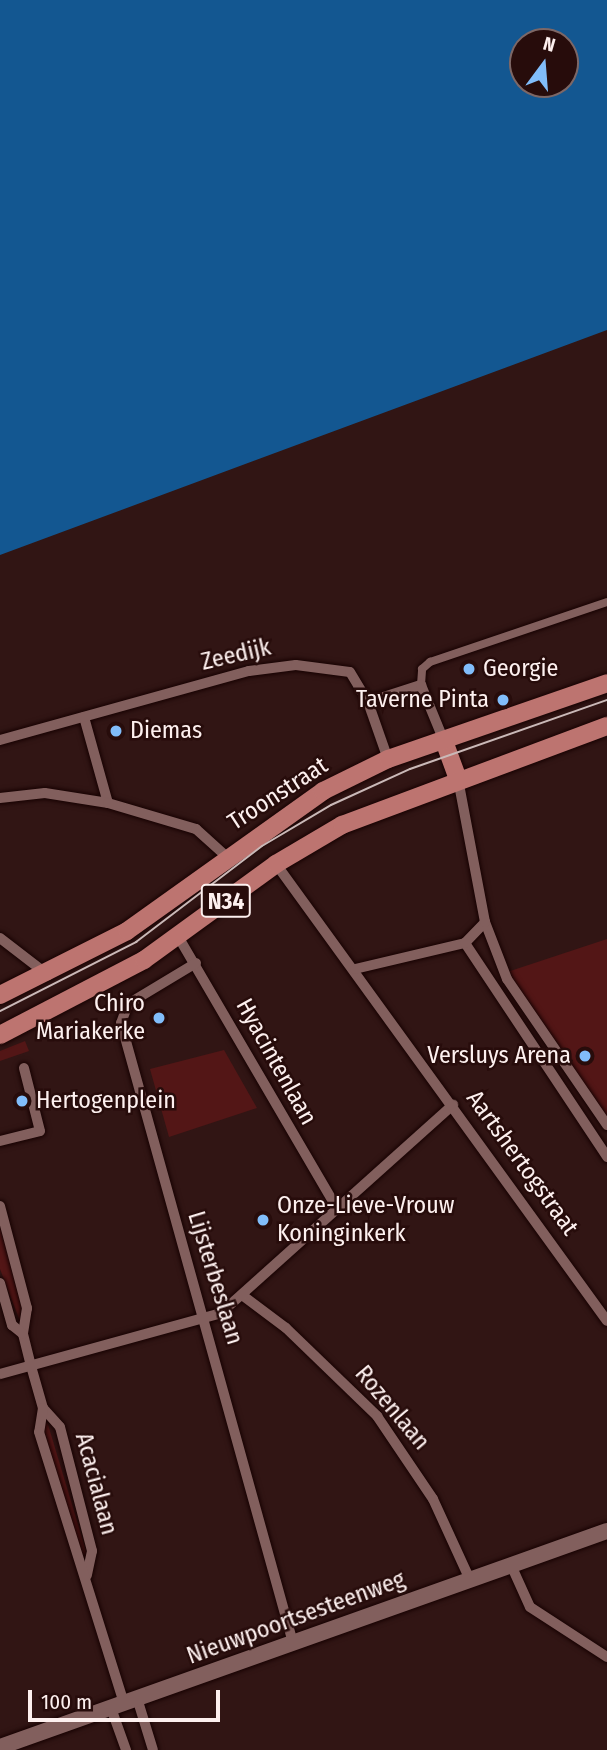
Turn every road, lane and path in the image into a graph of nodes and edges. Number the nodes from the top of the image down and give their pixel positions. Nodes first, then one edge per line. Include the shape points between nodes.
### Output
1 (607, 602) edge
2 (607, 683) edge
3 (421, 685) junction
4 (368, 702) junction
5 (84, 717) junction
6 (607, 726) edge
7 (0, 740) edge
8 (444, 741) junction
9 (388, 760) junction
10 (458, 779) junction
11 (0, 798) edge
12 (108, 803) junction
13 (227, 857) junction
14 (276, 863) junction
15 (485, 922) junction
16 (0, 938) edge
17 (178, 938) junction
18 (466, 943) junction
19 (196, 963) junction
20 (355, 969) junction
21 (48, 975) junction
22 (0, 995) edge
23 (0, 1035) edge
24 (24, 1068) dead end
25 (453, 1105) junction
26 (607, 1125) edge
27 (0, 1141) edge
28 (607, 1157) edge
29 (0, 1206) edge
30 (336, 1207) junction
31 (0, 1283) edge
32 (242, 1295) junction
33 (207, 1321) junction
34 (607, 1321) edge
35 (23, 1334) junction
36 (31, 1366) junction
37 (0, 1374) edge
38 (43, 1408) junction
39 (607, 1531) edge
40 (511, 1566) junction
41 (87, 1575) junction
42 (470, 1580) junction
43 (293, 1643) junction
44 (607, 1657) edge
45 (124, 1703) junction
46 (0, 1747) edge
47 (126, 1750) edge
48 (153, 1750) edge

1 - 3 street via 430,662 422,669
2 - 8 main road, Troonstraat / N34
3 - 4 street
3 - 8 street
4 - 5 street, Zeedijk via 351,673 274,665
4 - 9 street
5 - 7 street, Zeedijk
5 - 12 street
6 - 10 main road, N34
8 - 9 main road, Troonstraat / N34
8 - 10 main road
9 - 13 main road, Troonstraat / N34 via 293,809
10 - 14 main road, N34 via 342,825
10 - 15 street
11 - 12 street via 45,793
12 - 13 street via 196,829
13 - 21 main road, Troonstraat / N34 via 127,930
14 - 17 main road, N34
14 - 20 street, Aartshertogstraat
15 - 18 street
15 - 26 street via 507,979
16 - 21 street
17 - 19 street, Hyacintenlaan
17 - 23 main road, N34 via 81,998
18 - 20 street
18 - 28 street
19 - 30 street, Hyacintenlaan
19 - 33 street, Lijsterbeslaan via 128,1004 121,1023
20 - 25 street, Aartshertogstraat
21 - 22 main road, Troonstraat / N34
24 - 27 street via 40,1130
25 - 30 street
25 - 34 street, Aartshertogstraat
29 - 35 street, Acacialaan via 27,1308
30 - 32 street
31 - 35 street, Acacialaan via 12,1325
32 - 33 street
32 - 42 street, Rozenlaan via 328,1365 385,1426 433,1499
33 - 36 street
33 - 43 street, Lijsterbeslaan
35 - 36 street, Acacialaan
36 - 37 street
36 - 38 street, Acacialaan
38 - 41 street, Acacialaan via 39,1432 74,1556
38 - 41 street, Acacialaan via 60,1427 92,1551
39 - 40 main road, Nieuwpoortsesteenweg
40 - 42 main road, Nieuwpoortsesteenweg
40 - 44 street via 530,1607
41 - 45 street, Acacialaan
42 - 43 main road, Nieuwpoortsesteenweg
43 - 45 main road, Nieuwpoortsesteenweg
45 - 46 main road, Nieuwpoortsesteenweg
45 - 47 street
45 - 48 street

